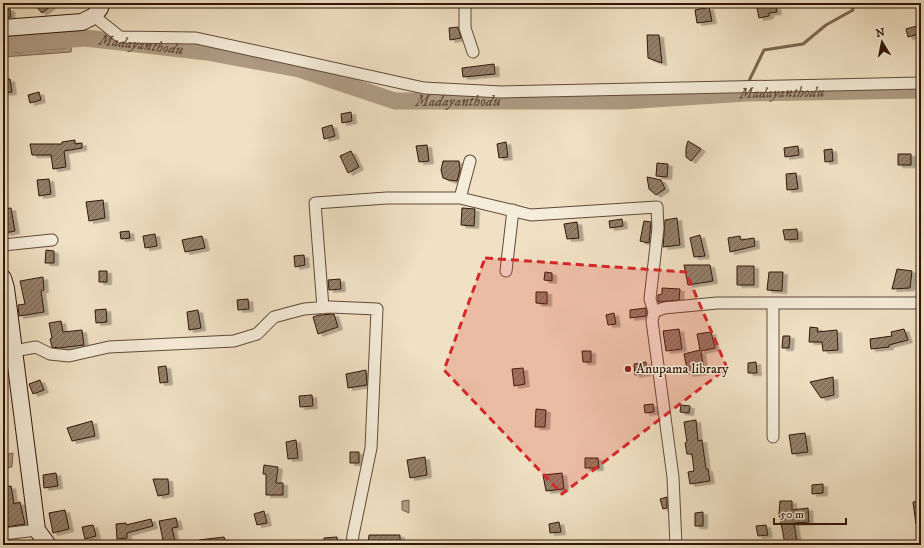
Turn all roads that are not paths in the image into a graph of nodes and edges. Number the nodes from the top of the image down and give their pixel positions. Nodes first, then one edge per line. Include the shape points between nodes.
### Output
1 (465, 3) edge
2 (97, 10) edge
3 (3, 28) edge
4 (473, 52) dead end
5 (921, 83) edge
6 (470, 160) dead end
7 (460, 198) junction
8 (513, 210) junction
9 (52, 240) dead end
10 (3, 245) edge
11 (506, 271) dead end
12 (3, 278) edge
13 (773, 303) junction
14 (921, 303) edge
15 (323, 308) junction
16 (654, 312) junction
17 (14, 351) junction
18 (773, 437) dead end
19 (37, 530) junction
20 (3, 534) edge
21 (48, 545) edge
22 (352, 545) edge
23 (676, 545) edge

1 - 4 street via 465,28
2 - 3 main road via 82,22
2 - 5 street via 120,37 196,38 424,88 502,92
6 - 7 street
7 - 8 street
7 - 15 street via 388,198 315,203
8 - 11 street
8 - 16 street via 531,215 656,207 658,228 650,299
9 - 10 street
12 - 17 main road
13 - 14 street
13 - 16 street via 717,303 664,308
13 - 18 street
15 - 17 street via 304,309 274,317 257,334 234,341 109,347 69,356 50,354 36,347
15 - 22 street via 377,309 371,448
16 - 23 street via 652,321 673,477
17 - 19 main road
19 - 20 street
19 - 21 main road

